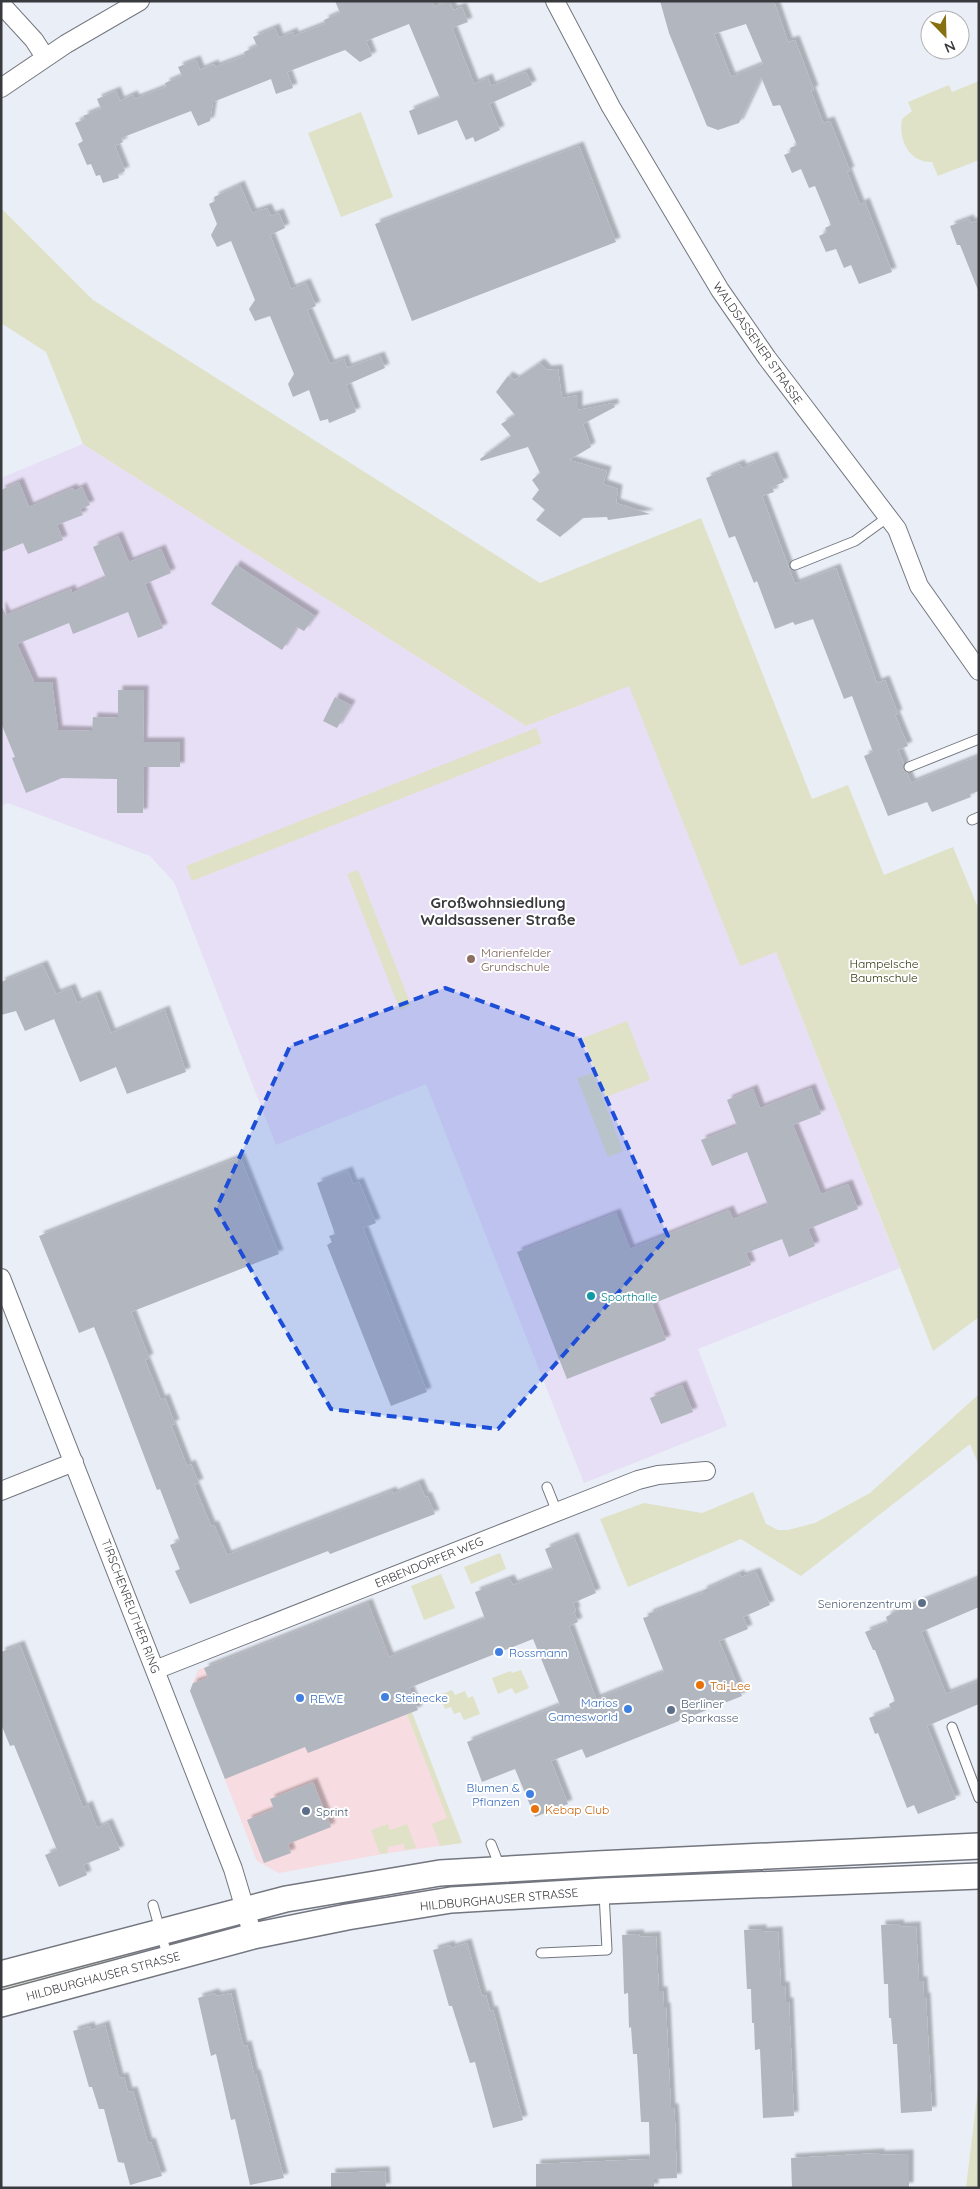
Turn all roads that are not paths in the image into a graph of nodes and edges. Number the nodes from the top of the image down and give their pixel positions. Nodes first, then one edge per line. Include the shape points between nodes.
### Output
1 (140, 1) edge
2 (555, 1) edge
3 (1, 4) edge
4 (46, 57) junction
5 (1, 88) edge
6 (888, 517) junction
7 (795, 565) dead end
8 (979, 671) edge
9 (979, 739) edge
10 (909, 767) dead end
11 (1, 1278) edge
12 (74, 1462) junction
13 (706, 1471) dead end
14 (547, 1487) dead end
15 (1, 1491) edge
16 (557, 1512) junction
17 (156, 1670) junction
18 (952, 1727) dead end
19 (979, 1798) edge
20 (491, 1844) dead end
21 (979, 1846) edge
22 (500, 1869) junction
23 (979, 1876) edge
24 (604, 1891) junction
25 (344, 1902) junction
26 (153, 1905) dead end
27 (247, 1909) junction
28 (160, 1931) junction
29 (254, 1936) junction
30 (541, 1953) dead end
31 (168, 1958) junction
32 (1, 1974) edge
33 (1, 2004) edge

1 - 4 street
2 - 6 street, WALDSASSENER STRASSE via 611,107 720,290 767,358
3 - 4 street
4 - 5 street
6 - 7 lane via 855,541
6 - 8 street, WALDSASSENER STRASSE via 897,529 919,586
9 - 10 lane
11 - 12 street, TIRSCHENREUTHER RING
12 - 15 street
12 - 17 street, TIRSCHENREUTHER RING
13 - 16 street, ERBENDORFER WEG via 638,1480
14 - 16 lane
16 - 17 street, ERBENDORFER WEG
17 - 27 street, TIRSCHENREUTHER RING
18 - 19 lane
20 - 22 lane
21 - 22 main road, HILDBURGHAUSER STRASSE
22 - 25 main road, HILDBURGHAUSER STRASSE via 440,1873
23 - 24 main road, HILDBURGHAUSER STRASSE
24 - 25 main road, HILDBURGHAUSER STRASSE via 451,1900
24 - 30 lane via 607,1950
25 - 27 main road, HILDBURGHAUSER STRASSE
25 - 29 main road, HILDBURGHAUSER STRASSE
26 - 28 lane
27 - 28 main road, HILDBURGHAUSER STRASSE
27 - 29 street, TIRSCHENREUTHER RING
28 - 31 lane
28 - 32 main road, HILDBURGHAUSER STRASSE
29 - 31 main road, HILDBURGHAUSER STRASSE
31 - 33 main road, HILDBURGHAUSER STRASSE

